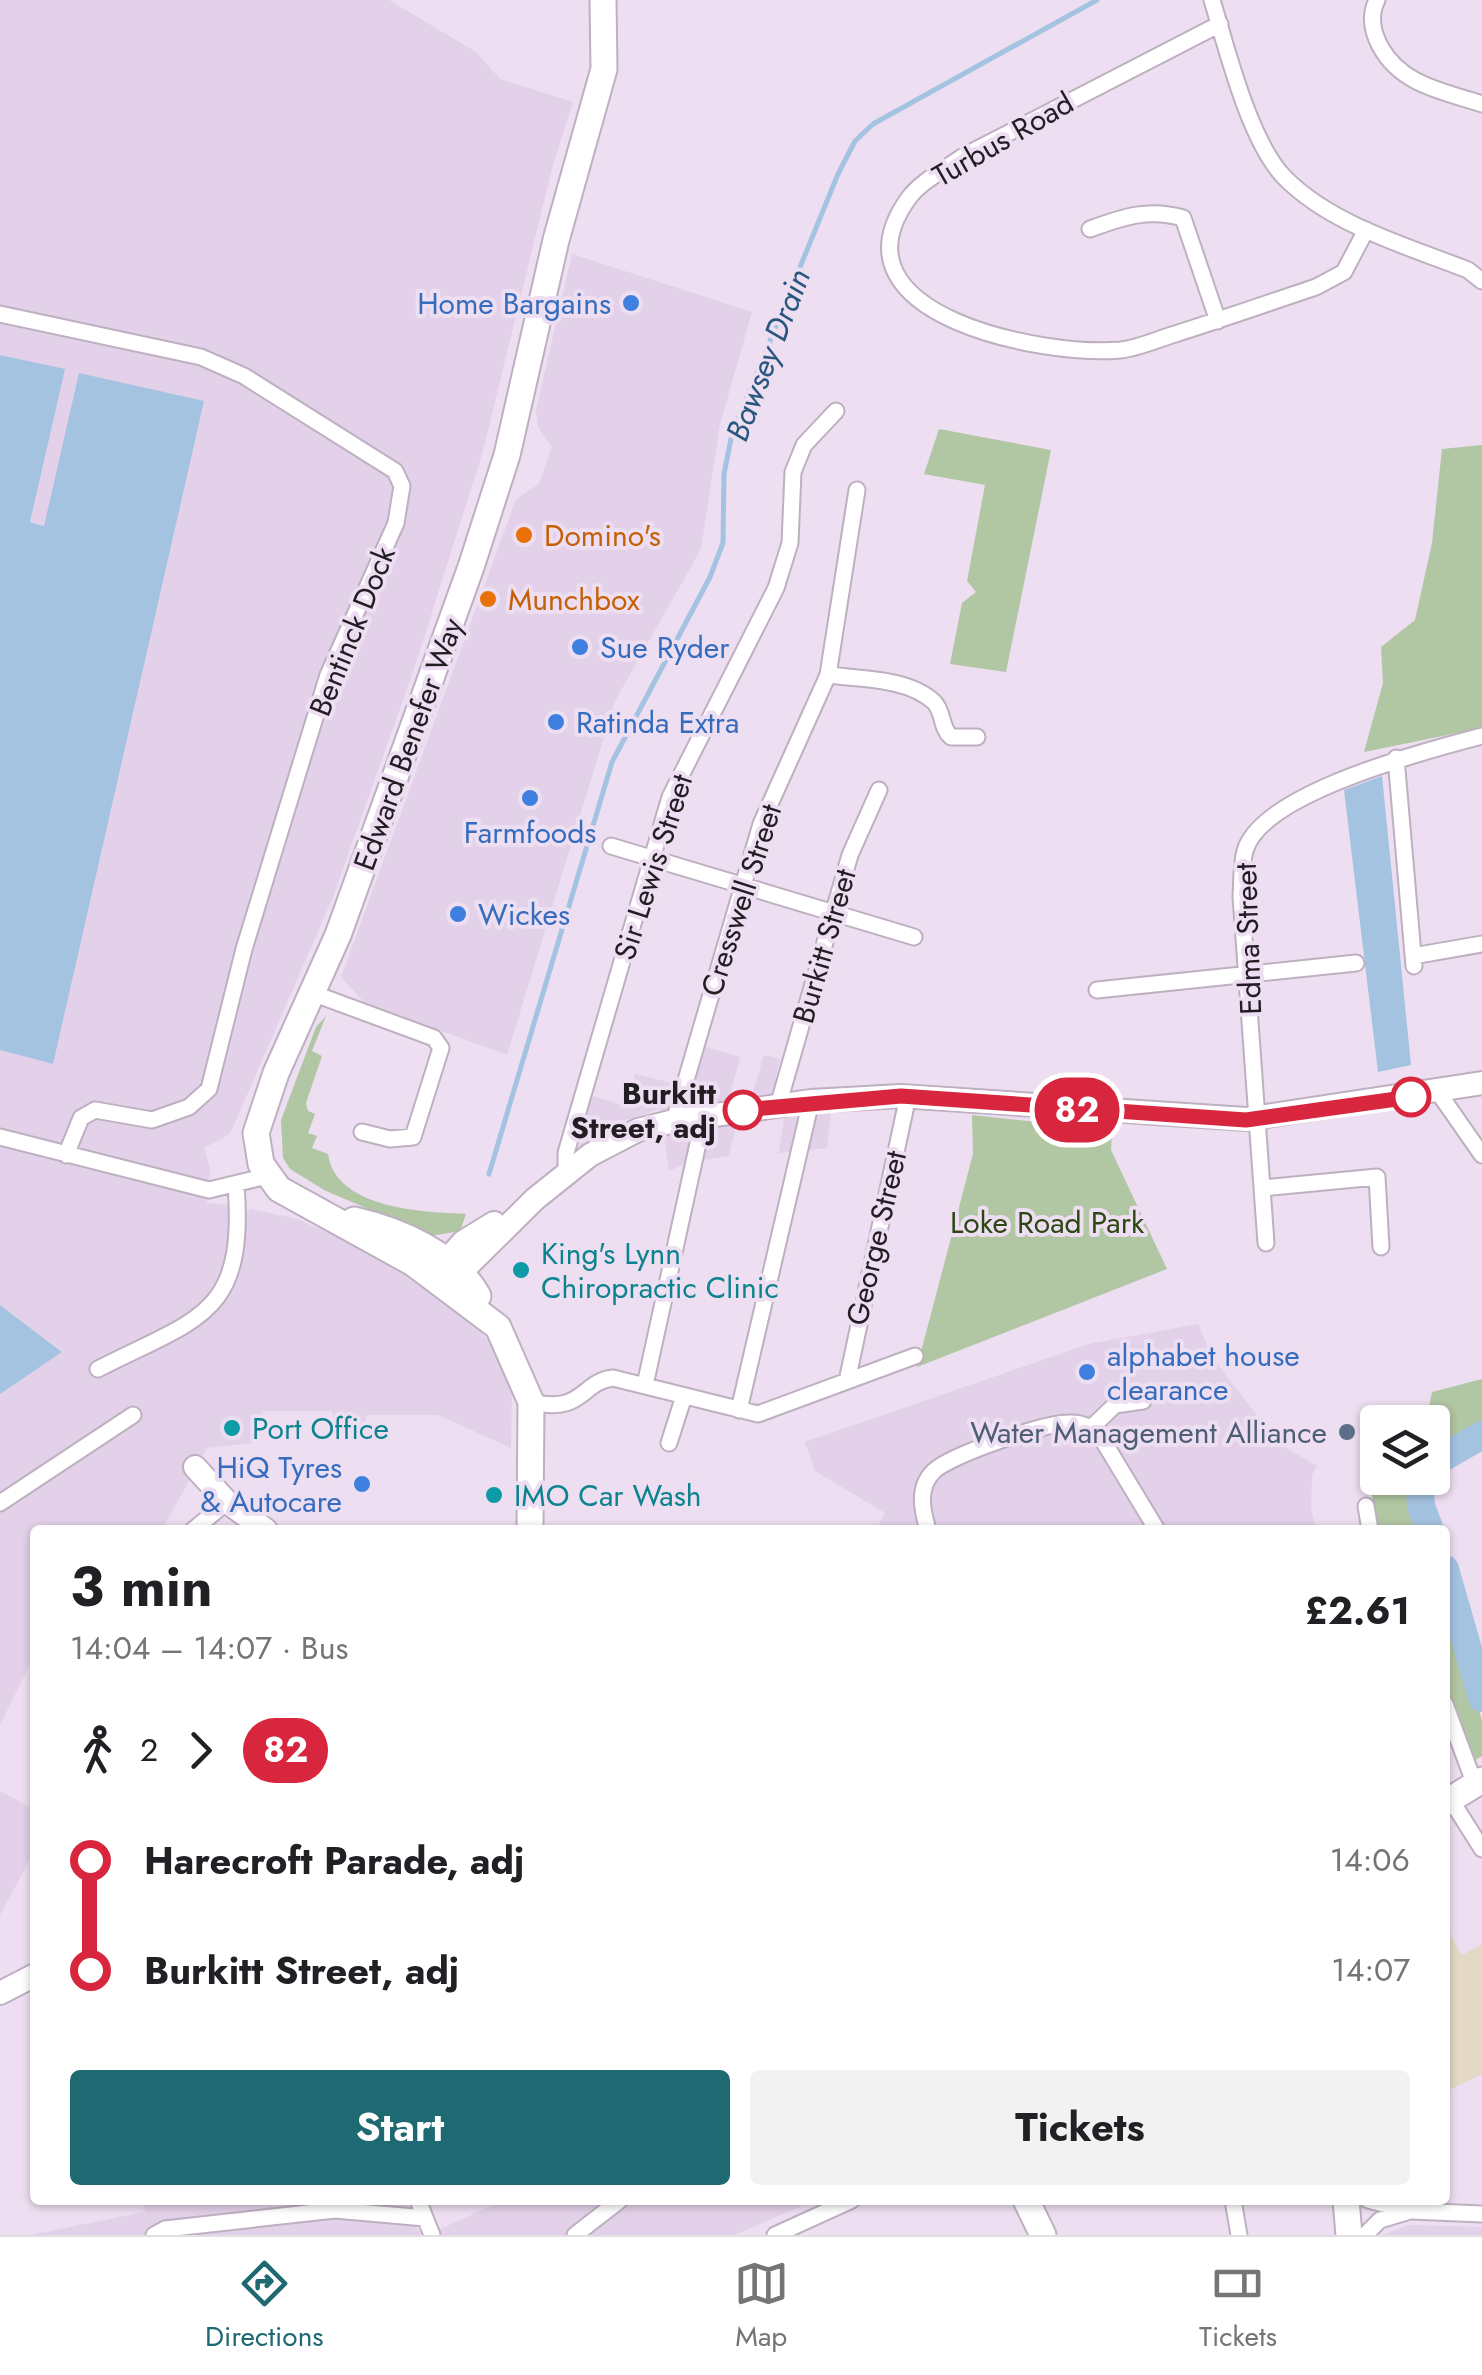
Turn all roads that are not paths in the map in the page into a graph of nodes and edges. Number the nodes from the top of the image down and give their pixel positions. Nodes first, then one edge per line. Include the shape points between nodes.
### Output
1 (603, 0) edge
2 (1212, 0) edge
3 (1377, 0) edge
4 (1220, 24) junction
5 (1482, 104) edge
6 (1090, 230) dead end
7 (1366, 230) junction
8 (1482, 280) edge
9 (0, 314) edge
10 (1218, 321) junction
11 (810, 407) dead end
12 (836, 411) dead end
13 (821, 423) junction
14 (857, 490) dead end
15 (826, 680) junction
16 (874, 688) dead end
17 (1482, 736) edge
18 (976, 737) dead end
19 (1396, 758) junction
20 (878, 790) dead end
21 (611, 846) dead end
22 (652, 859) junction
23 (742, 887) junction
24 (833, 914) junction
25 (914, 937) dead end
26 (1482, 944) edge
27 (1356, 964) dead end
28 (1248, 976) junction
29 (1096, 990) dead end
30 (312, 993) junction
31 (1482, 1083) edge
32 (1438, 1092) junction
33 (908, 1096) junction
34 (811, 1101) junction
35 (778, 1106) junction
36 (704, 1116) junction
37 (1258, 1119) junction
38 (674, 1121) junction
39 (362, 1132) dead end
40 (0, 1137) edge
41 (413, 1138) junction
42 (1482, 1154) edge
43 (66, 1155) junction
44 (423, 1155) dead end
45 (566, 1174) junction
46 (267, 1176) junction
47 (236, 1184) junction
48 (1262, 1188) junction
49 (1266, 1243) dead end
50 (1381, 1246) dead end
51 (446, 1274) junction
52 (916, 1356) dead end
53 (98, 1369) dead end
54 (847, 1381) junction
55 (645, 1385) junction
56 (684, 1396) junction
57 (1143, 1401) dead end
58 (531, 1402) junction
59 (739, 1410) junction
60 (133, 1415) dead end
61 (1092, 1427) junction
62 (669, 1444) dead end
63 (195, 1467) dead end
64 (227, 1502) junction
65 (0, 1503) edge
66 (1366, 1506) dead end
67 (198, 1525) edge
68 (259, 1525) edge
69 (525, 1525) edge
70 (926, 1525) edge
71 (1154, 1525) edge
72 (1369, 1525) edge
73 (1450, 1716) edge
74 (1478, 1782) edge
75 (1450, 1800) edge
76 (1450, 1804) edge
77 (1482, 1849) edge
78 (30, 1977) edge
79 (0, 1992) edge
80 (420, 2205) edge
81 (614, 2205) edge
82 (841, 2205) edge
83 (1035, 2205) edge
84 (1234, 2205) edge
85 (1346, 2205) edge
86 (1388, 2205) edge
87 (1411, 2211) junction
88 (1482, 2214) edge
89 (424, 2218) junction
90 (154, 2234) edge
91 (432, 2235) edge
92 (575, 2235) edge
93 (774, 2235) edge
94 (1043, 2235) edge
95 (1238, 2235) edge
96 (1349, 2235) edge
97 (1365, 2235) edge

1 - 30 main road, Edward Benefer Way via 604,69 507,455 433,676
2 - 4 street
3 - 5 street via 1372,22 1390,65 1413,81
4 - 7 street via 1262,143 1283,176
4 - 10 street, Turbus Road via 950,166 909,198 890,234 898,276 919,298 1006,342 1124,350
6 - 10 street via 1132,214 1183,218
7 - 8 street
7 - 10 street, Turbus Road via 1344,272
9 - 43 street, Bentinck Dock via 201,357 244,376 395,471 402,486 396,523 328,675 254,914 210,1089 189,1107 152,1120 95,1110 80,1118
11 - 13 street
12 - 13 street, Sir Lewis Street
13 - 22 street, Sir Lewis Street via 793,472 790,543 776,588 670,797
14 - 15 street, Cresswell Street
15 - 16 street
15 - 18 street via 892,683 916,692 932,701 951,737
15 - 23 street, Cresswell Street via 761,824
17 - 19 street, Edma Street
19 - 26 street via 1413,961
19 - 28 street, Edma Street via 1264,821 1245,849 1240,897
20 - 24 street, Burkitt Street
21 - 22 street
22 - 23 street
22 - 45 street, Sir Lewis Street via 566,1153
23 - 24 street
23 - 38 street, Cresswell Street
24 - 25 street
24 - 35 street, Burkitt Street
27 - 28 street
28 - 29 street
28 - 37 street, Edma Street
30 - 41 street via 436,1040 441,1055
30 - 46 main road, Edward Benefer Way via 259,1119 258,1151
31 - 32 street
32 - 37 street
32 - 42 street
33 - 34 street
33 - 37 street
33 - 54 street, George Street
34 - 35 street
34 - 59 street
35 - 36 street
36 - 38 street
36 - 55 street
37 - 48 street, Edma Street
38 - 45 street via 618,1138
39 - 41 street
40 - 43 street
41 - 44 street
43 - 47 street via 209,1190
45 - 51 street via 463,1242
46 - 47 street
46 - 51 main road via 294,1199
47 - 53 street via 237,1250 224,1290 184,1330
48 - 49 street, Edma Street
48 - 50 street via 1377,1178
51 - 58 main road via 491,1318
52 - 54 street
54 - 59 street via 764,1414
55 - 56 street
55 - 58 street via 607,1378 578,1400
56 - 59 street
56 - 62 street
57 - 61 street via 1116,1405
58 - 69 main road
60 - 65 street
61 - 70 street via 1059,1424 943,1464 923,1492
61 - 71 street
63 - 64 street
64 - 67 street
64 - 68 street
66 - 72 street
73 - 74 street
74 - 75 main road
76 - 77 street
78 - 79 street
80 - 89 street
81 - 92 street
82 - 93 street
83 - 94 main road
84 - 95 street
85 - 96 main road
86 - 87 street
87 - 88 street
87 - 97 street via 1380,2220
89 - 90 street via 309,2211
89 - 91 street

